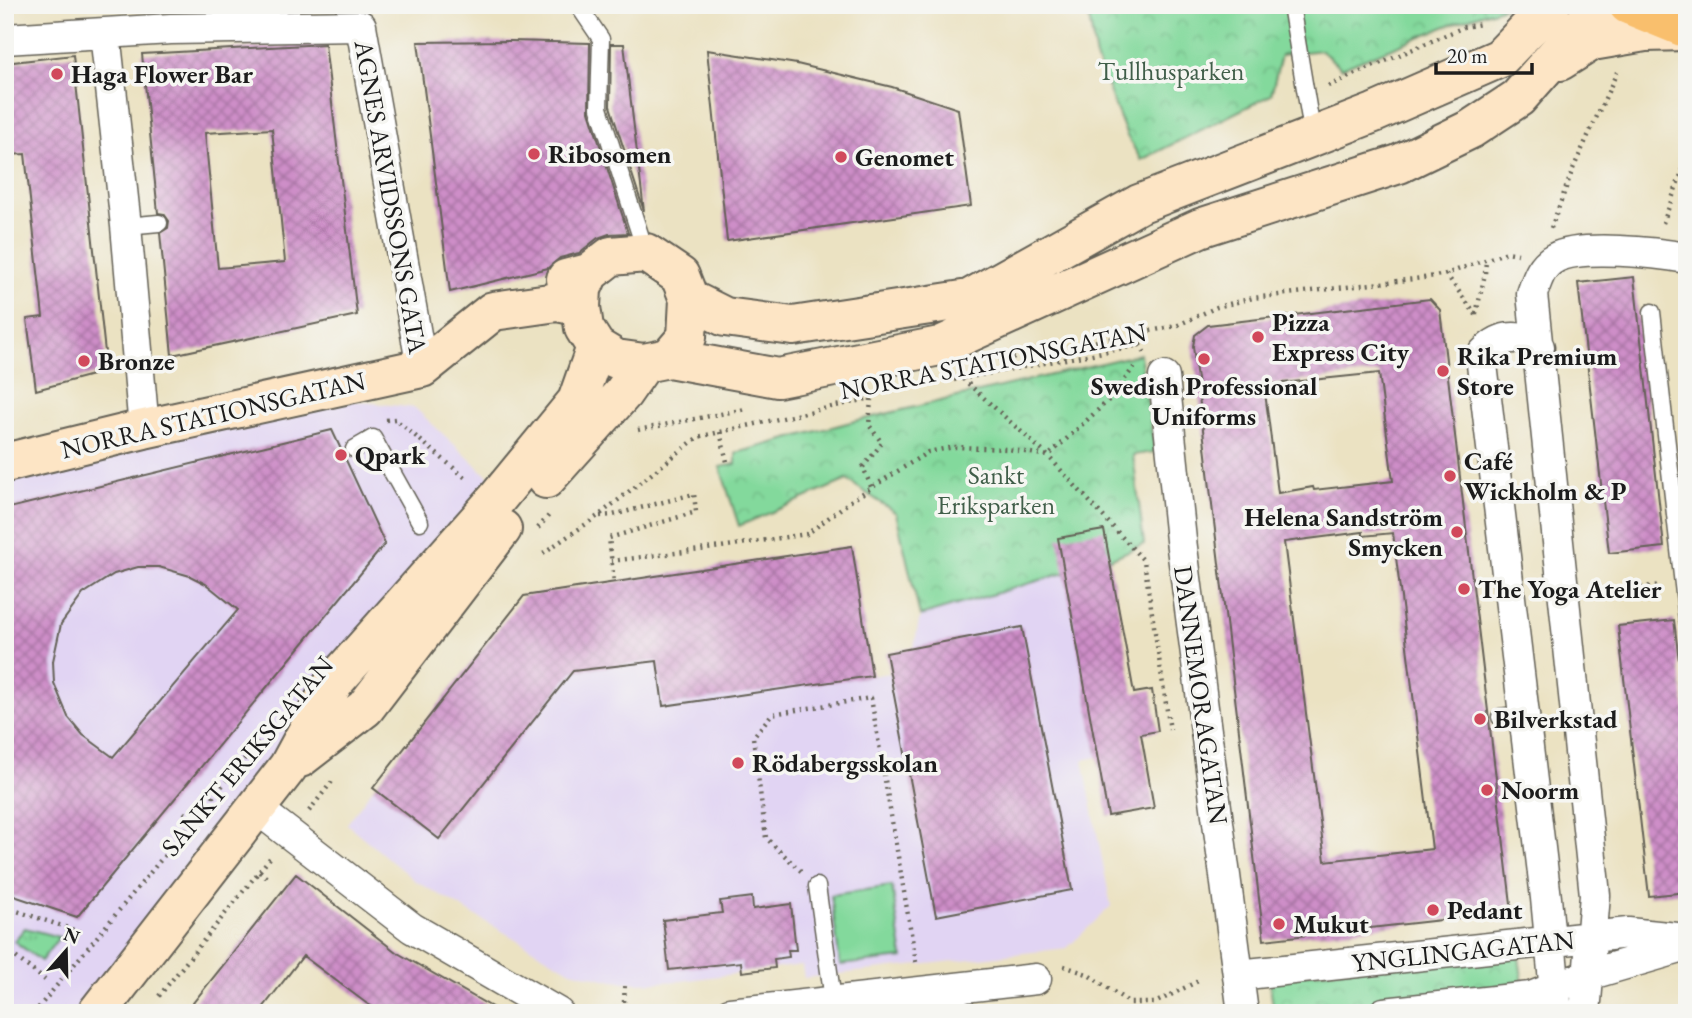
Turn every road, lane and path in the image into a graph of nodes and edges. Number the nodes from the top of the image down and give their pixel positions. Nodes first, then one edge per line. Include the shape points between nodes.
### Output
1 (578, 5) edge
2 (1291, 5) edge
3 (1600, 5) edge
4 (1628, 5) edge
5 (1543, 11) edge
6 (1486, 24) dead end
7 (1687, 30) edge
8 (105, 33) junction
9 (5, 39) edge
10 (1621, 64) dead end
11 (1543, 71) junction
12 (1306, 96) junction
13 (1313, 137) junction
14 (1687, 158) edge
15 (159, 223) dead end
16 (126, 226) junction
17 (1662, 227) dead end
18 (1549, 234) dead end
19 (646, 253) junction
20 (1685, 257) edge
21 (1446, 274) junction
22 (585, 290) junction
23 (689, 299) junction
24 (1652, 313) dead end
25 (596, 347) junction
26 (1539, 347) junction
27 (656, 360) junction
28 (990, 362) dead end
29 (422, 368) junction
30 (1164, 377) dead end
31 (962, 379) junction
32 (949, 382) dead end
33 (884, 396) dead end
34 (871, 398) junction
35 (758, 407) dead end
36 (384, 420) dead end
37 (144, 429) junction
38 (635, 430) dead end
39 (720, 432) junction
40 (354, 449) dead end
41 (1048, 456) junction
42 (5, 463) edge
43 (728, 466) dead end
44 (473, 484) dead end
45 (872, 489) junction
46 (554, 510) dead end
47 (598, 516) junction
48 (420, 522) dead end
49 (537, 528) dead end
50 (542, 553) dead end
51 (611, 561) junction
52 (614, 583) dead end
53 (1683, 583) junction
54 (1613, 590) dead end
55 (1687, 620) edge
56 (1170, 730) dead end
57 (264, 735) dead end
58 (288, 767) junction
59 (257, 808) junction
60 (184, 812) dead end
61 (193, 819) junction
62 (259, 872) dead end
63 (270, 880) dead end
64 (817, 886) joint
65 (5, 907) edge
66 (83, 933) dead end
67 (1591, 937) junction
68 (1687, 939) edge
69 (1550, 942) junction
70 (1687, 946) edge
71 (5, 949) edge
72 (914, 952) dead end
73 (1063, 965) dead end
74 (1238, 975) junction
75 (1588, 975) junction
76 (1036, 979) dead end
77 (45, 980) dead end
78 (1198, 981) dead end
79 (625, 982) dead end
80 (833, 1000) junction
81 (1556, 1000) edge
82 (624, 1002) dead end
83 (895, 1004) edge
84 (34, 1013) edge
85 (97, 1013) edge
86 (558, 1013) edge
87 (730, 1013) edge
88 (1243, 1013) edge
89 (1384, 1013) edge
90 (1585, 1013) edge

1 - 19 lane via 601,39 599,108
2 - 12 lane
3 - 11 main road
4 - 7 main road
5 - 13 main road via 1500,58
6 - 12 path via 1464,27
7 - 11 main road via 1592,41
8 - 9 street
8 - 16 street
8 - 29 street, AGNES ARVIDSSONS GATA via 361,26
10 - 18 path
11 - 27 main road, NORRA STATIONSGATAN via 1518,98 1471,129 1399,164 1200,228 940,346 778,378
12 - 13 lane
13 - 23 main road via 1139,204 969,299 793,326 724,317
14 - 17 path
15 - 16 lane
16 - 37 street
19 - 22 main road via 611,256
19 - 23 main road via 680,276
20 - 26 street via 1643,251 1556,257 1540,271 1532,294
21 - 21 path, NORRA STATIONSGATAN via 1486,260 1476,315
21 - 28 path, NORRA STATIONSGATAN via 1253,298 1217,307 1176,326
22 - 25 main road via 584,328
22 - 29 main road, NORRA STATIONSGATAN via 557,302 493,311
23 - 27 main road via 687,337
24 - 53 lane
25 - 27 main road, NORRA STATIONSGATAN via 616,359
25 - 58 main road, SANKT ERIKSGATAN via 577,401 490,508 334,682
26 - 67 street via 1595,895
26 - 69 street via 1527,339 1509,337 1491,344 1481,356 1511,716
27 - 58 main road, SANKT ERIKSGATAN via 503,528 365,708
29 - 37 main road, NORRA STATIONSGATAN
30 - 74 street, DANNEMORAGATAN
31 - 32 path
31 - 41 path
31 - 41 path via 1140,345 1146,353 1112,397
33 - 34 path
34 - 39 path
34 - 45 path via 870,425 882,443 863,467
35 - 38 path
36 - 44 path, NORRA STATIONSGATAN via 395,419
37 - 42 main road, NORRA STATIONSGATAN
39 - 43 path
39 - 47 path via 698,438
40 - 48 lane via 373,439
41 - 45 path via 954,447 928,452
41 - 56 path via 1144,561
45 - 51 path via 807,534
46 - 49 path
47 - 50 path
47 - 51 path via 694,494 696,512 609,538
51 - 52 path
53 - 54 path
53 - 55 lane
57 - 61 path, SANKT ERIKSGATAN
58 - 59 main road, SANKT ERIKSGATAN
59 - 85 main road, SANKT ERIKSGATAN
59 - 86 street via 412,928
60 - 61 path
61 - 84 path, SANKT ERIKSGATAN
62 - 63 path
64 - 72 path via 766,838 753,737 772,714 871,698
64 - 80 lane
65 - 66 path
67 - 68 street, YNGLINGAGATAN via 1628,933
67 - 69 street, YNGLINGAGATAN
67 - 75 street
69 - 74 street, YNGLINGAGATAN
69 - 81 street
70 - 75 street, YNGLINGAGATAN
71 - 77 path
73 - 78 path via 1087,974 1130,1003 1155,1003
74 - 88 street, DANNEMORAGATAN
75 - 81 street, YNGLINGAGATAN
75 - 90 street
76 - 83 street
79 - 82 path
80 - 83 street
80 - 87 street
81 - 89 street, YNGLINGAGATAN via 1531,997

